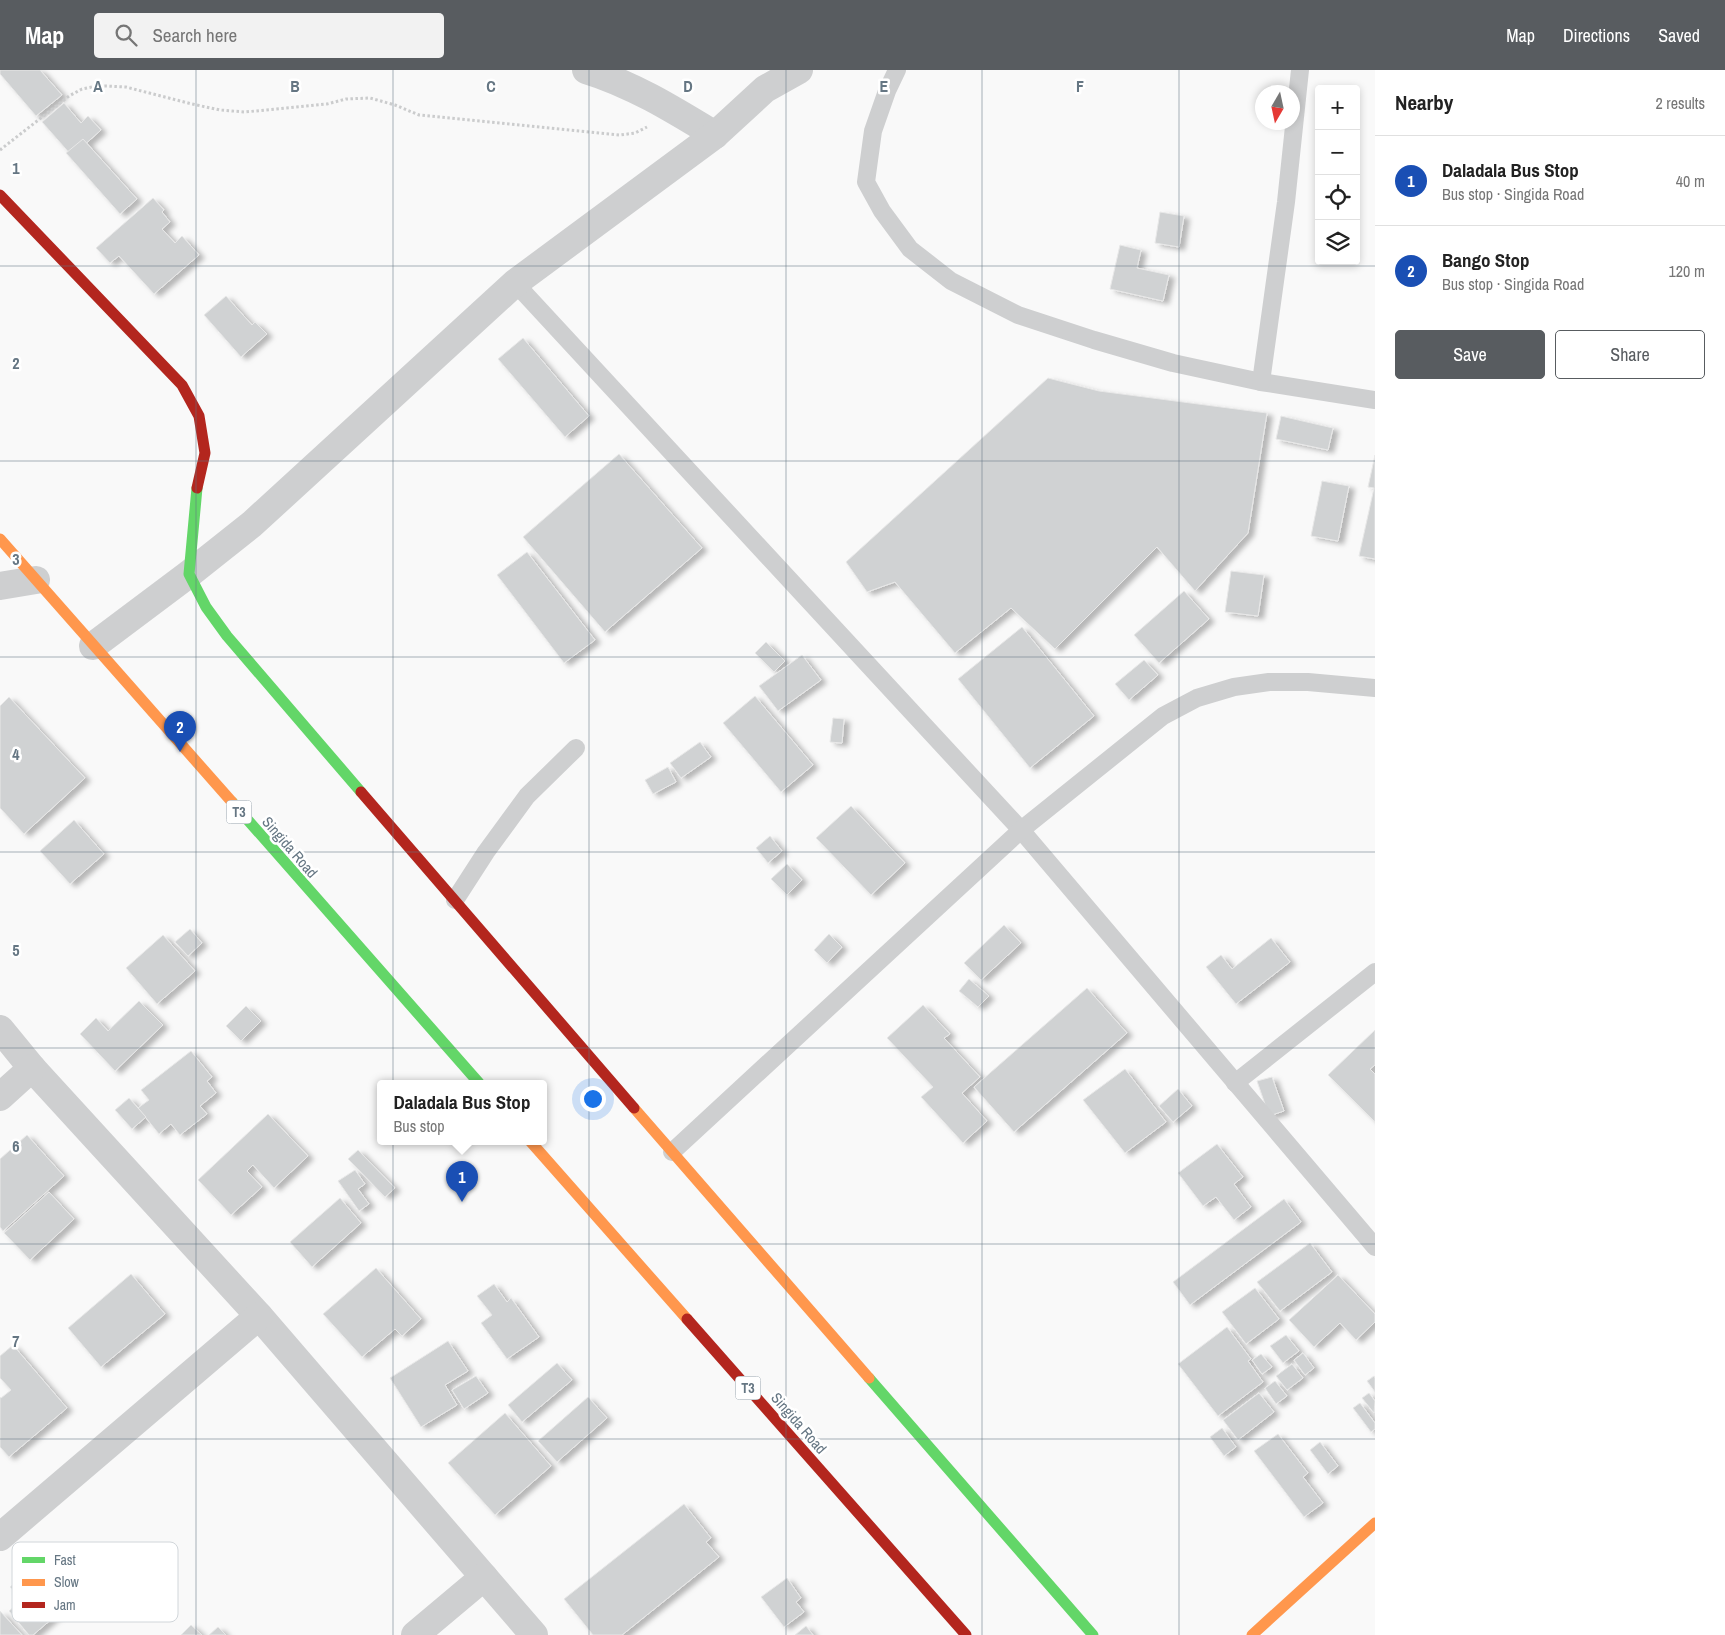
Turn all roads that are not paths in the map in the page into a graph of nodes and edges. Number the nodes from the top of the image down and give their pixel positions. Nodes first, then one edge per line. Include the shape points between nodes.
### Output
1 (586, 70) edge
2 (799, 70) edge
3 (897, 70) edge
4 (1300, 70) edge
5 (715, 135) junction
6 (0, 196) edge
7 (515, 283) junction
8 (1261, 382) junction
9 (1375, 400) edge
10 (0, 539) edge
11 (189, 574) junction
12 (36, 580) junction
13 (0, 586) edge
14 (93, 646) junction
15 (1375, 688) edge
16 (576, 748) dead end
17 (1021, 830) junction
18 (455, 900) junction
19 (1375, 972) edge
20 (0, 1029) edge
21 (32, 1068) junction
22 (476, 1080) edge
23 (1235, 1083) junction
24 (0, 1097) edge
25 (534, 1145) edge
26 (672, 1152) junction
27 (1375, 1247) edge
28 (259, 1316) junction
29 (1375, 1524) edge
30 (0, 1537) edge
31 (484, 1577) junction
32 (415, 1635) edge
33 (534, 1635) edge
34 (966, 1635) edge
35 (1093, 1635) edge
36 (1252, 1635) edge

1 - 5 street via 606,76 669,107
2 - 5 street via 765,89
3 - 8 lane via 873,131 866,182 882,212 910,249 951,281 1018,315 1174,363
4 - 8 lane
5 - 7 street
6 - 11 main road via 182,385 199,416 205,453 195,497
7 - 11 street via 252,524
7 - 17 lane
8 - 9 lane
10 - 12 main road, Singida Road / T3
11 - 14 street
11 - 18 main road via 206,608 228,636
12 - 13 street
12 - 14 main road, Singida Road / T3
14 - 22 main road, Singida Road / T3
15 - 17 lane via 1270,682 1234,687 1197,698 1163,716
16 - 18 lane via 527,796
17 - 23 lane
17 - 26 lane
18 - 26 main road
19 - 23 lane
20 - 21 street
21 - 24 street
21 - 28 street
23 - 27 lane
25 - 34 main road, Singida Road / T3
26 - 35 main road
28 - 30 street
28 - 31 street
29 - 36 main road
31 - 32 street
31 - 33 street

